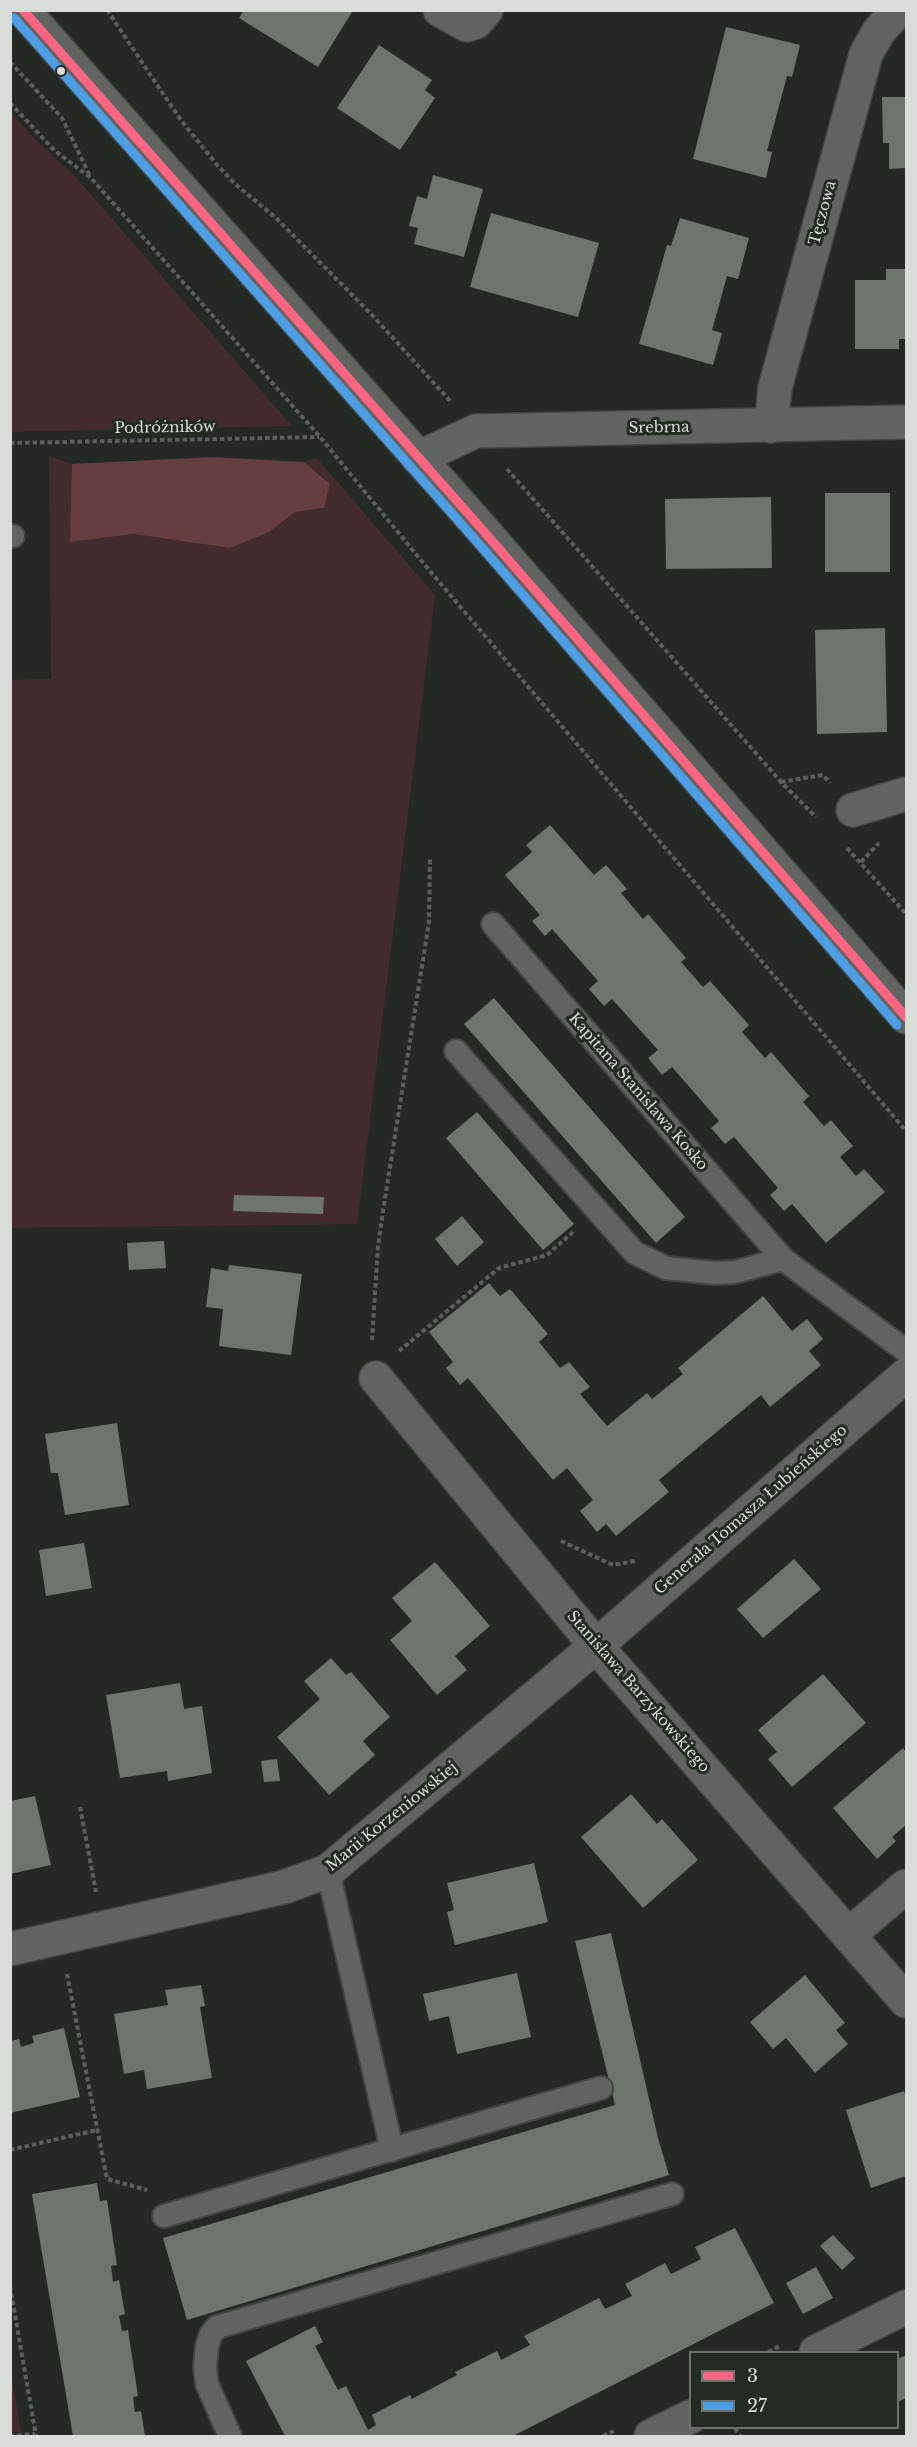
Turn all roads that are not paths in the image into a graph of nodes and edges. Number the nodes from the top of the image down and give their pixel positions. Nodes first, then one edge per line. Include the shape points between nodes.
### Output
1 (23, 10) edge
2 (440, 10) edge
3 (486, 10) edge
4 (898, 10) edge
5 (906, 422) edge
6 (771, 426) junction
7 (418, 458) junction
8 (906, 794) edge
9 (853, 810) dead end
10 (493, 924) dead end
11 (906, 1017) edge
12 (456, 1051) dead end
13 (783, 1260) junction
14 (906, 1351) edge
15 (384, 1367) road end
16 (906, 1375) edge
17 (596, 1646) junction
18 (328, 1871) junction
19 (906, 1886) edge
20 (850, 1934) junction
21 (10, 1949) edge
22 (906, 2001) edge
23 (601, 2088) dead end
24 (392, 2150) junction
25 (672, 2194) dead end
26 (164, 2216) road end
27 (906, 2307) edge
28 (818, 2351) edge
29 (689, 2417) edge
30 (230, 2436) edge
31 (651, 2436) edge

1 - 7 street
2 - 3 street via 467,25 476,22
4 - 6 street, Tęczowa via 879,31 866,54 775,388
5 - 6 street, Srebrna
6 - 7 street, Srebrna via 476,431
7 - 11 street
8 - 9 street
10 - 13 lane, Kapitana Stanisława Kosko
12 - 13 lane via 635,1253 666,1268 714,1273
13 - 14 lane, Kapitana Stanisława Kosko
15 - 17 street, Stanisława Barzykowskiego
16 - 17 street, Generała Tomasza Łubieńskiego
17 - 18 street, Marii Korzeniowskiej
17 - 20 street, Stanisława Barzykowskiego
18 - 21 street, Marii Korzeniowskiej via 284,1887
18 - 24 lane
19 - 20 street
20 - 22 street, Stanisława Barzykowskiego
23 - 24 lane
24 - 26 lane
25 - 30 lane via 217,2327 207,2346 207,2384
27 - 28 street
29 - 31 street

